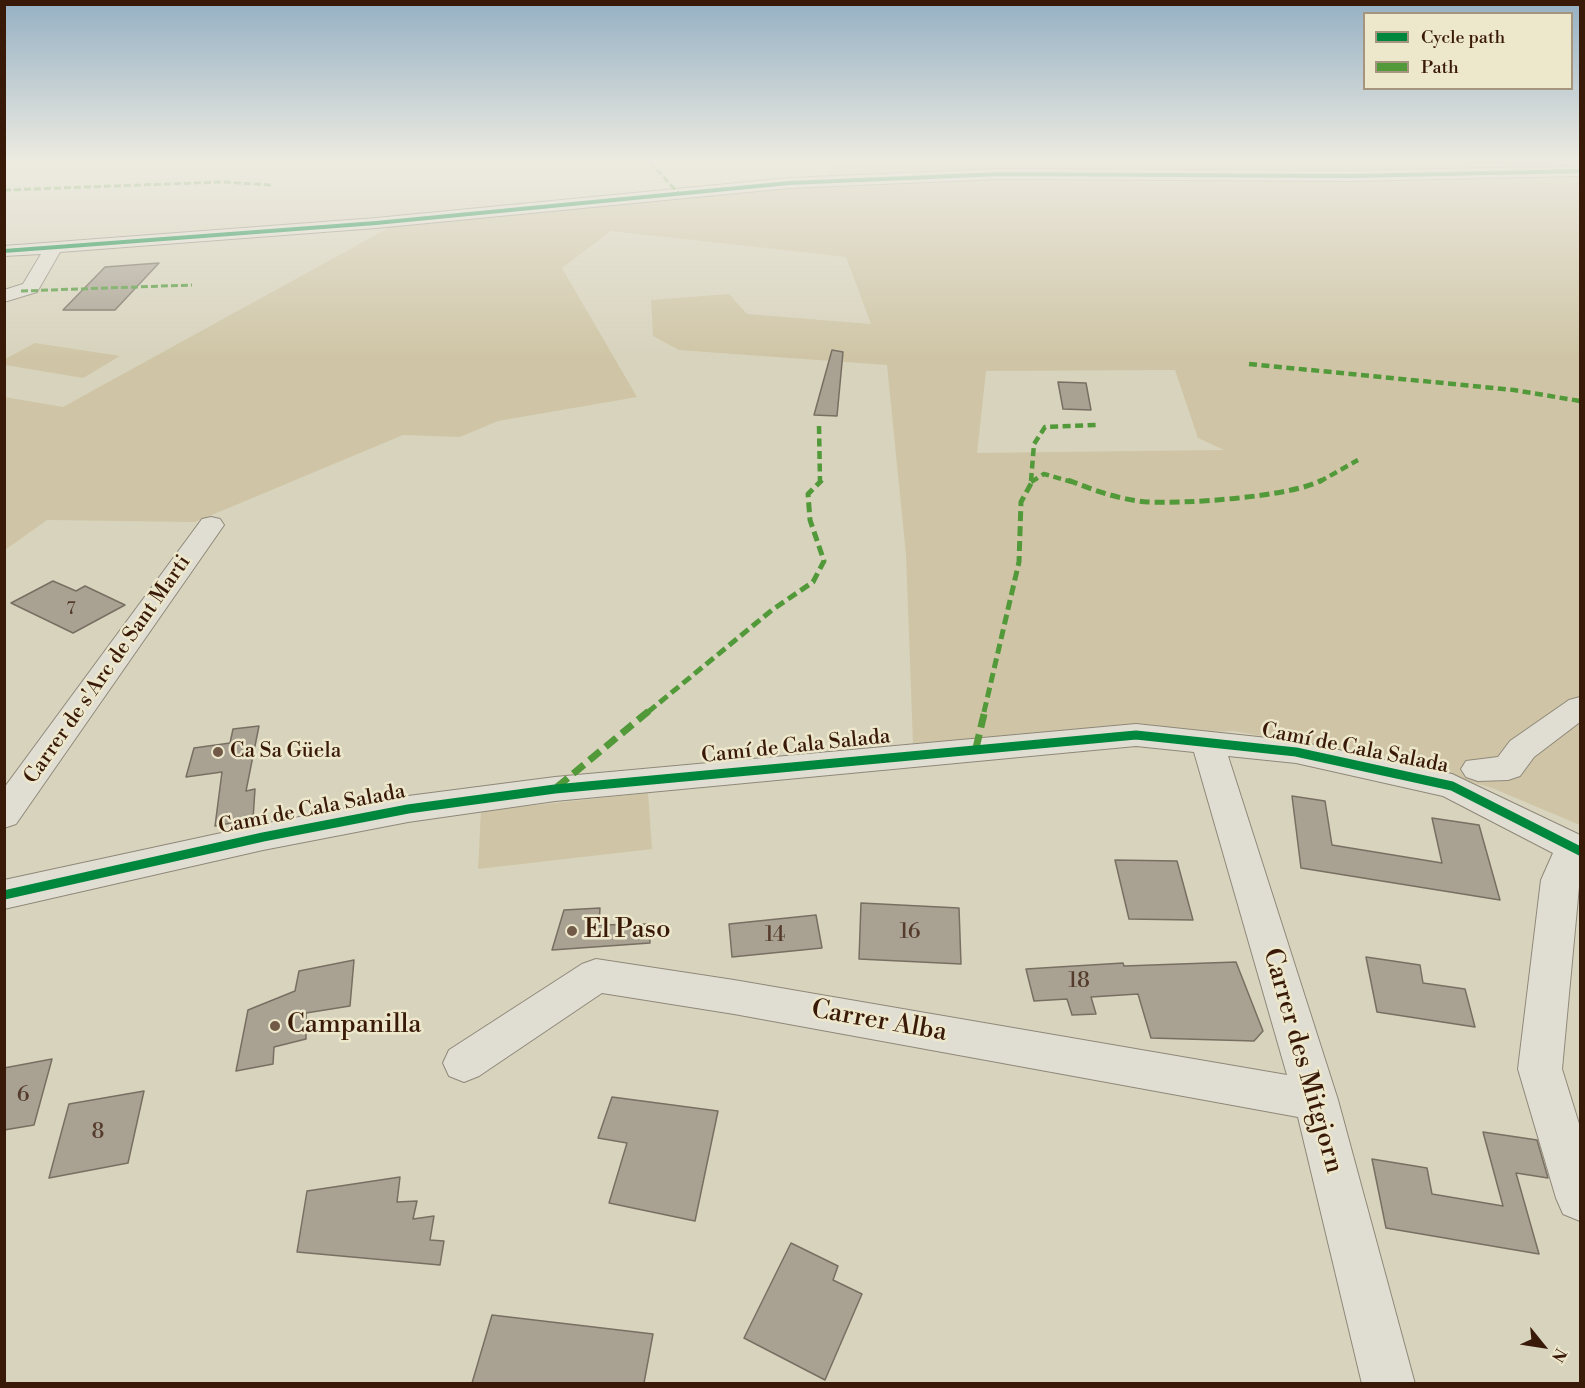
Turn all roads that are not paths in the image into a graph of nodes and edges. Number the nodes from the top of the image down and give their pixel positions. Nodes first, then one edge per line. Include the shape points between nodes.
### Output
1 (325, 227) edge
2 (54, 247) junction
3 (4, 251) edge
4 (4, 296) edge
5 (211, 525) dead end
6 (1581, 707) edge
7 (1207, 741) junction
8 (1465, 777) junction
9 (4, 815) edge
10 (1577, 849) edge
11 (4, 896) edge
12 (464, 1064) dead end
13 (1316, 1100) junction
14 (1581, 1198) edge
15 (1389, 1383) edge

1 - 2 street
2 - 3 street
2 - 4 street via 30,288
5 - 9 street, Carrer de s'Arc de Sant Marti
6 - 8 street via 1522,749 1508,768
7 - 8 street, Camí de Cala Salada
7 - 11 street, Camí de Cala Salada via 1137,735 555,789 408,809 274,835
7 - 13 street, Carrer des Mitgjorn
8 - 10 street, Camí de Cala Salada
10 - 14 street via 1560,880 1540,1068
12 - 13 street, Carrer Alba via 596,976
13 - 15 street, Carrer des Mitgjorn

